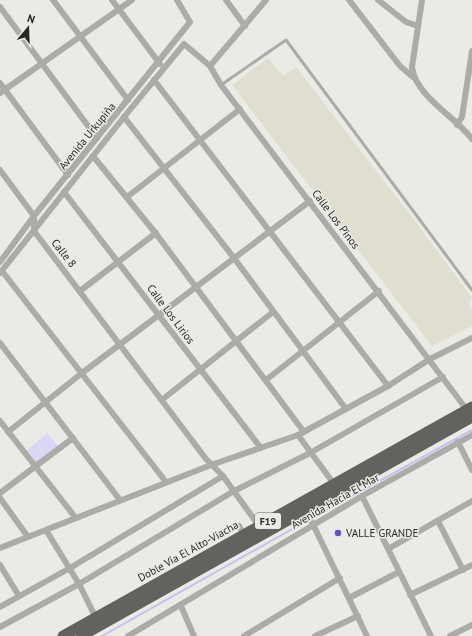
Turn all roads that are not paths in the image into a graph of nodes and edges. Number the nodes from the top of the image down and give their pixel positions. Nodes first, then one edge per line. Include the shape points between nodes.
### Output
1 (53, 0) edge
2 (112, 0) edge
3 (132, 0) edge
4 (177, 0) edge
5 (226, 0) edge
6 (266, 0) edge
7 (349, 0) edge
8 (378, 0) edge
9 (422, 0) edge
10 (0, 7) edge
11 (119, 9) junction
12 (245, 26) junction
13 (418, 26) junction
14 (81, 35) junction
15 (472, 51) edge
16 (158, 61) junction
17 (42, 62) junction
18 (210, 66) junction
19 (165, 68) junction
20 (413, 77) junction
21 (154, 80) junction
22 (0, 83) edge
23 (221, 85) junction
24 (2, 91) edge
25 (128, 100) junction
26 (240, 109) junction
27 (124, 117) junction
28 (457, 126) junction
29 (97, 138) junction
30 (472, 139) edge
31 (201, 140) junction
32 (93, 156) junction
33 (164, 169) junction
34 (0, 170) edge
35 (68, 175) junction
36 (64, 192) junction
37 (127, 196) junction
38 (310, 201) junction
39 (34, 216) junction
40 (34, 231) junction
41 (270, 231) junction
42 (156, 233) junction
43 (234, 258) junction
44 (0, 262) edge
45 (118, 262) junction
46 (1, 272) edge
47 (197, 287) junction
48 (472, 290) edge
49 (80, 291) junction
50 (379, 291) junction
51 (273, 312) junction
52 (160, 315) junction
53 (340, 322) junction
54 (472, 338) edge
55 (237, 341) junction
56 (0, 343) edge
57 (121, 344) junction
58 (302, 351) junction
59 (430, 359) junction
60 (201, 370) junction
61 (82, 373) junction
62 (443, 378) junction
63 (266, 380) junction
64 (388, 386) junction
65 (163, 399) junction
66 (44, 402) junction
67 (346, 409) junction
68 (470, 411) edge
69 (0, 421) edge
70 (8, 432) junction
71 (304, 432) junction
72 (298, 435) junction
73 (472, 435) edge
74 (73, 438) junction
75 (458, 442) junction
76 (261, 448) junction
77 (310, 453) junction
78 (211, 465) junction
79 (36, 467) junction
80 (472, 470) edge
81 (223, 476) junction
82 (166, 482) junction
83 (334, 484) junction
84 (234, 491) junction
85 (0, 493) edge
86 (362, 496) junction
87 (0, 498) edge
88 (120, 500) junction
89 (472, 501) edge
90 (75, 517) junction
91 (309, 517) junction
92 (438, 521) junction
93 (259, 526) junction
94 (46, 530) junction
95 (28, 537) junction
96 (0, 548) edge
97 (388, 549) junction
98 (0, 565) edge
99 (472, 565) edge
100 (70, 568) junction
101 (462, 570) junction
102 (399, 572) junction
103 (340, 578) junction
104 (79, 584) junction
105 (410, 595) junction
106 (19, 596) junction
107 (349, 598) junction
108 (181, 606) junction
109 (0, 607) edge
110 (358, 616) junction
111 (96, 618) junction
112 (472, 625) edge
113 (0, 627) edge
114 (63, 636) edge
115 (81, 636) edge
116 (128, 636) edge
117 (194, 636) edge
118 (244, 636) edge
119 (314, 636) edge
120 (367, 636) edge
121 (431, 636) edge
122 (450, 636) edge

1 - 14 street
2 - 11 street
3 - 11 street
4 - 16 street, Avenida Urkupiña via 190,22
5 - 12 street
6 - 12 street
7 - 20 street via 400,66
8 - 13 street via 406,22
9 - 13 street
10 - 17 street
11 - 14 street
11 - 16 street
12 - 18 street
13 - 20 street
14 - 17 street
14 - 25 street
15 - 28 street via 462,117
16 - 19 street
16 - 25 street, Avenida Urkupiña
17 - 24 street
17 - 29 street
18 - 19 street, Calle Los Pinos via 184,44
18 - 23 street, Calle Los Pinos
19 - 21 street
20 - 28 street
21 - 27 street
21 - 31 street
22 - 24 street
23 - 26 street, Calle Los Pinos
23 - 48 lane via 286,40
24 - 35 street
25 - 29 street, Avenida Urkupiña
26 - 31 street
26 - 38 street, Calle Los Pinos
27 - 32 street
27 - 33 street
28 - 30 street
29 - 35 street, Avenida Urkupiña
31 - 33 street
31 - 41 street
32 - 36 street
32 - 37 street
33 - 37 street
33 - 43 street
34 - 39 street
35 - 39 street, Avenida Urkupiña
36 - 40 street
36 - 45 street, Calle Los Lirios
37 - 42 street
38 - 41 street
38 - 50 street, Calle Los Pinos
39 - 40 street
39 - 44 street, Avenida Urkupiña
40 - 46 street
40 - 49 street, Calle 8
41 - 43 street
41 - 53 street
42 - 45 street
42 - 47 street
43 - 47 street
43 - 51 street
45 - 49 street
45 - 52 street, Calle Los Lirios
46 - 61 street
47 - 52 street
47 - 55 street
49 - 57 street, Calle 8
50 - 53 street
50 - 59 street, Calle Los Pinos
51 - 55 street
51 - 58 street
52 - 57 street
52 - 60 street, Calle Los Lirios
53 - 58 street
53 - 64 street
54 - 59 street
55 - 60 street
55 - 63 street
56 - 66 street
57 - 61 street
57 - 65 street, Calle 8
58 - 63 street
58 - 67 street
59 - 62 street, Calle Los Pinos
59 - 64 street
60 - 65 street
60 - 76 street, Calle Los Lirios
61 - 66 street
61 - 82 street
62 - 68 street, Calle Los Pinos
62 - 77 street
63 - 71 street
64 - 67 street
65 - 78 street, Calle 8
66 - 70 street
66 - 74 street
67 - 71 street
68 - 83 highway, Doble Vía El Alto-Viacha / F19
68 - 91 highway, Doble Vía El Alto-Viacha / F19
69 - 70 street
70 - 79 street
71 - 72 street
72 - 76 street
72 - 77 street
73 - 75 street, Avenida Hacia El Mar
74 - 79 street
74 - 88 street
75 - 80 street
75 - 86 street, Avenida Hacia El Mar
76 - 78 street
77 - 83 street
77 - 84 street
78 - 81 street, Calle 8
78 - 82 street
79 - 85 street
79 - 90 street
81 - 84 street, Calle 8
81 - 100 street
82 - 88 street
83 - 93 highway, Doble Vía El Alto-Viacha / F19
84 - 93 street, Calle 8
84 - 104 street
86 - 91 street, Avenida Hacia El Mar
86 - 97 street
87 - 95 street
88 - 90 street
89 - 92 street
90 - 94 street
91 - 103 street
91 - 108 street, Avenida Hacia El Mar
91 - 115 highway, Doble Vía El Alto-Viacha / F19
92 - 97 street
92 - 101 street
93 - 111 highway, Doble Vía El Alto-Viacha / F19 via 242,530
94 - 95 street
94 - 100 street
95 - 96 street
97 - 102 street
98 - 106 street
99 - 101 street
100 - 104 street
100 - 106 street
101 - 105 street
102 - 105 street
102 - 107 street
103 - 107 street
103 - 118 street
104 - 111 street
104 - 113 street
105 - 121 street
106 - 109 street
107 - 110 street
108 - 116 street, Avenida Hacia El Mar
108 - 117 street
110 - 119 street
110 - 120 street
111 - 114 highway, Doble Vía El Alto-Viacha / F19
112 - 122 street

